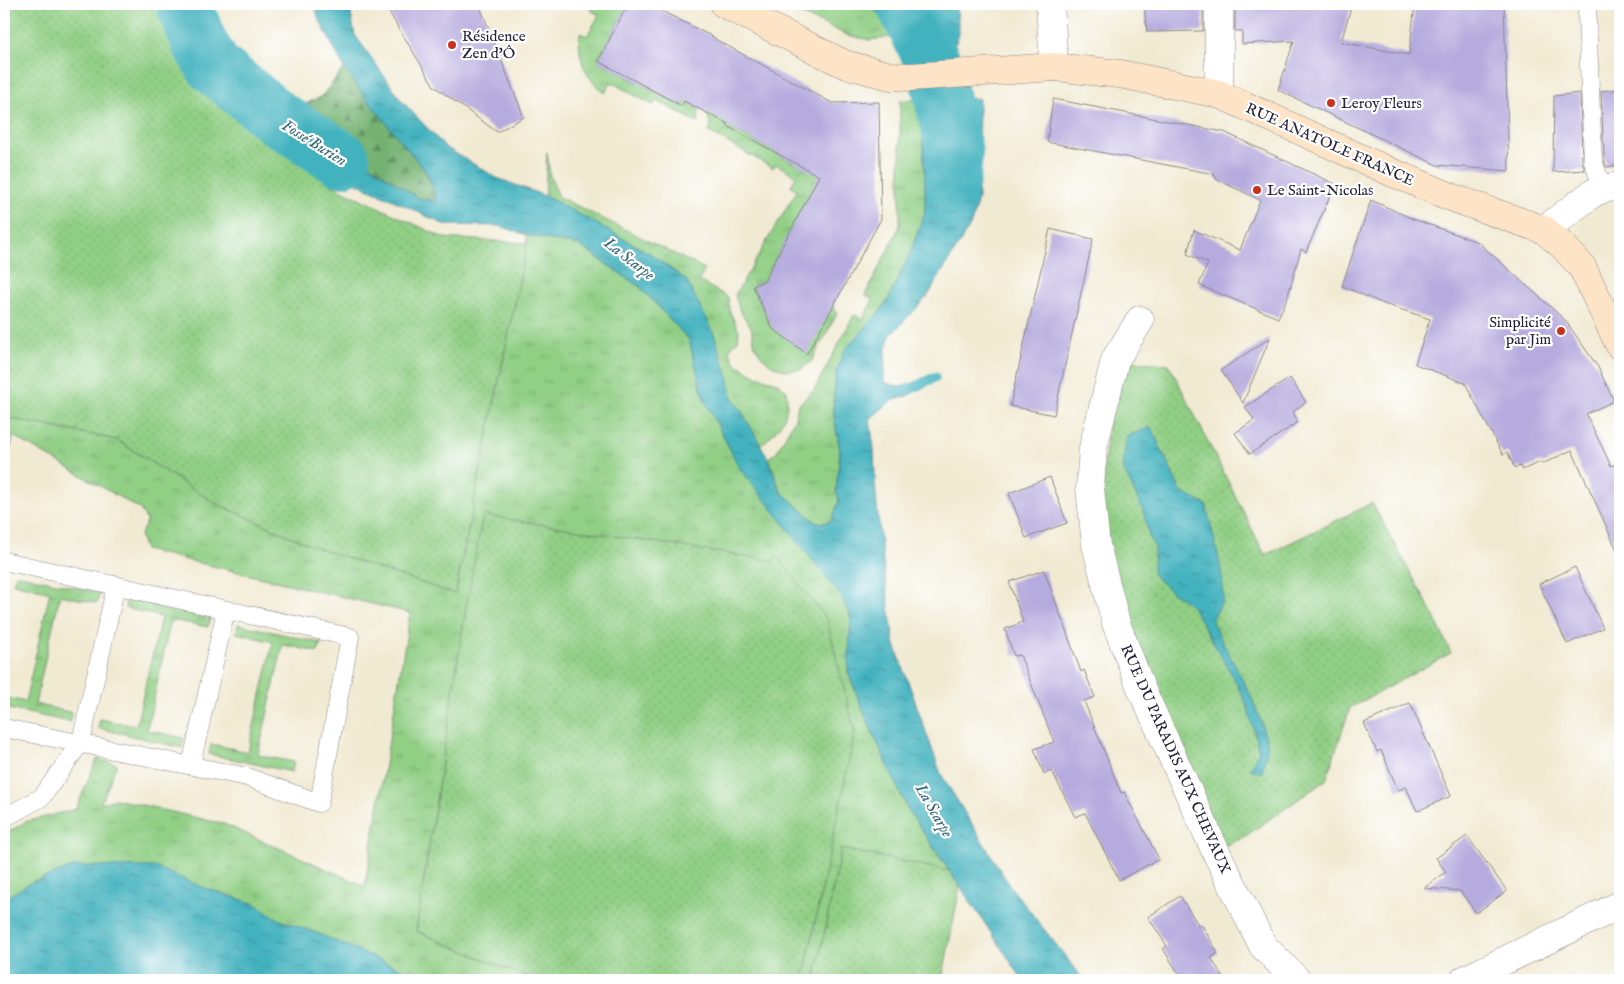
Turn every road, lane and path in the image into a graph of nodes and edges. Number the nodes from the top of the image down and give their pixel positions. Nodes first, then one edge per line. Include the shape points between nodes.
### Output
1 (724, 4) edge
2 (1050, 4) edge
3 (1219, 4) edge
4 (1588, 4) edge
5 (1054, 67) junction
6 (1219, 94) junction
7 (1611, 187) edge
8 (1544, 230) junction
9 (1140, 320) dead end
10 (1620, 346) edge
11 (4, 561) edge
12 (116, 585) junction
13 (226, 610) junction
14 (4, 728) edge
15 (81, 742) junction
16 (191, 766) junction
17 (4, 818) edge
18 (1620, 905) edge
19 (1297, 980) edge
20 (1464, 980) edge

1 - 5 main road, RUE ANATOLE FRANCE via 844,64 890,76
2 - 5 street
3 - 6 street
4 - 7 lane via 1593,161
5 - 6 main road, RUE ANATOLE FRANCE via 1120,74
6 - 8 main road, RUE ANATOLE FRANCE via 1391,172
7 - 8 street via 1592,192
8 - 10 main road, RUE ANATOLE FRANCE via 1582,267
9 - 19 street, RUE DU PARADIS AUX CHEVAUX via 1115,360 1093,448 1090,488 1096,545 1116,623 1141,688 1215,850 1263,946
11 - 12 lane
12 - 13 lane
12 - 15 lane
13 - 16 lane
13 - 16 lane via 350,637 319,803 248,778
14 - 15 lane
15 - 16 lane
15 - 17 lane via 42,797
18 - 20 street

